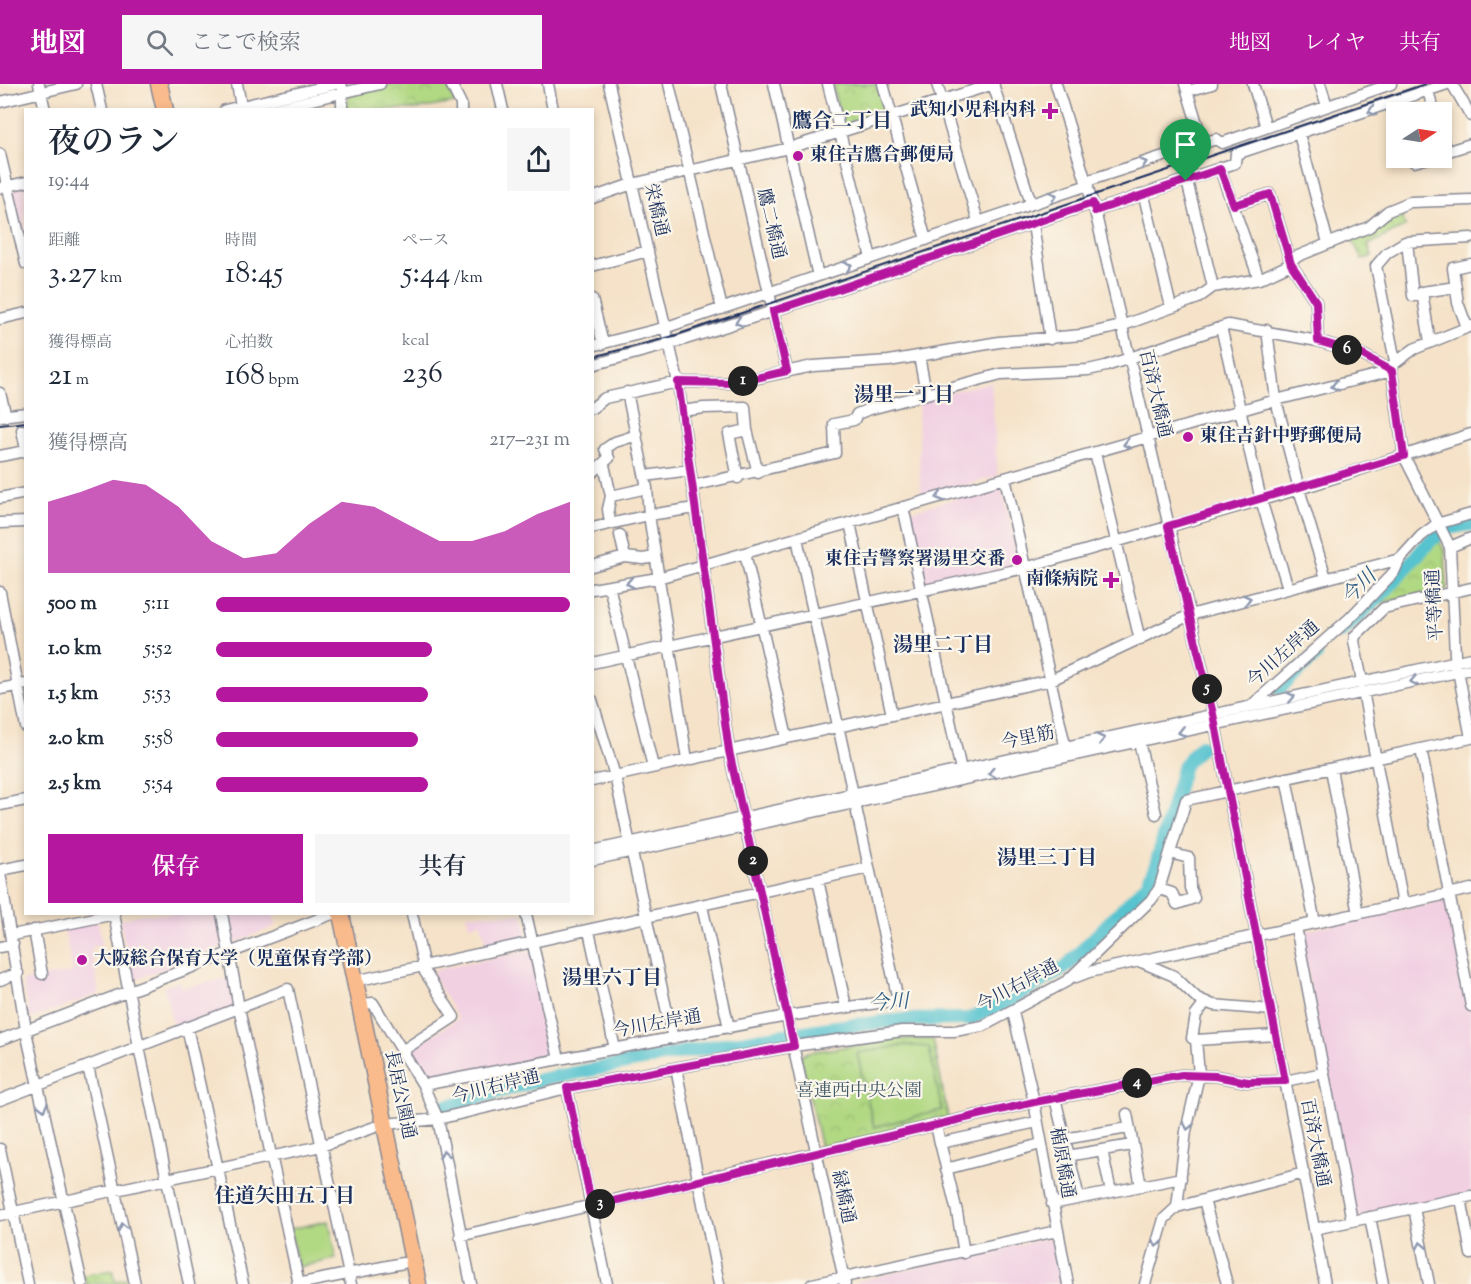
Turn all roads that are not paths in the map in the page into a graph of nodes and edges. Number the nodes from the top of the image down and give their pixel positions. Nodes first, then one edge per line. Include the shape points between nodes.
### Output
1 (76, 84) edge
2 (96, 84) edge
3 (159, 84) edge
4 (168, 84) edge
5 (237, 84) edge
6 (380, 84) edge
7 (451, 84) edge
8 (497, 84) edge
9 (548, 84) edge
10 (609, 84) edge
11 (669, 84) edge
12 (721, 84) edge
13 (774, 84) edge
14 (828, 84) edge
15 (883, 84) edge
16 (937, 84) edge
17 (993, 84) edge
18 (1056, 84) edge
19 (1212, 84) edge
20 (1252, 84) edge
21 (1320, 84) edge
22 (1389, 84) edge
23 (1447, 84) edge
24 (1452, 84) edge
25 (341, 87) edge
26 (1186, 87) edge
27 (39, 88) edge
28 (292, 89) edge
29 (1428, 91) junction
30 (942, 101) junction
31 (0, 102) edge
32 (1407, 102) edge
33 (1431, 102) edge
34 (1467, 104) edge
35 (241, 106) junction
36 (1327, 106) junction
37 (44, 108) edge
38 (102, 108) edge
39 (165, 108) edge
40 (173, 108) edge
41 (233, 108) edge
42 (275, 108) edge
43 (342, 108) edge
44 (461, 108) edge
45 (503, 108) edge
46 (553, 108) edge
47 (1386, 111) edge
48 (892, 116) junction
49 (1471, 116) edge
50 (1266, 127) junction
51 (840, 132) junction
52 (1299, 134) junction
53 (1203, 143) junction
54 (1471, 144) edge
55 (789, 148) junction
56 (1452, 150) edge
57 (0, 154) edge
58 (739, 159) junction
59 (1220, 169) junction
60 (689, 171) junction
61 (1186, 181) junction
62 (24, 182) edge
63 (1088, 183) junction
64 (632, 184) junction
65 (4, 187) edge
66 (1144, 196) junction
67 (594, 197) edge
68 (1471, 200) edge
69 (1031, 203) junction
70 (1234, 205) junction
71 (1094, 207) junction
72 (978, 221) junction
73 (1033, 224) junction
74 (1471, 238) edge
75 (926, 240) junction
76 (1407, 242) junction
77 (1328, 243) junction
78 (648, 251) junction
79 (24, 257) edge
80 (872, 258) junction
81 (1291, 261) junction
82 (1471, 264) edge
83 (594, 265) edge
84 (819, 276) junction
85 (1260, 279) junction
86 (1213, 287) junction
87 (1456, 287) junction
88 (768, 293) junction
89 (1422, 295) junction
90 (1171, 307) junction
91 (722, 309) junction
92 (773, 311) junction
93 (24, 313) edge
94 (594, 314) edge
95 (0, 319) edge
96 (1121, 326) junction
97 (1221, 327) junction
98 (1469, 327) edge
99 (665, 328) junction
100 (1267, 330) junction
101 (1050, 339) junction
102 (1318, 341) junction
103 (1430, 342) junction
104 (670, 344) junction
105 (598, 345) edge
106 (919, 356) junction
107 (1129, 359) junction
108 (594, 364) edge
109 (1393, 366) junction
110 (787, 371) junction
111 (678, 382) junction
112 (627, 392) junction
113 (0, 393) edge
114 (927, 393) junction
115 (1276, 400) junction
116 (594, 406) edge
117 (682, 411) junction
118 (1240, 411) junction
119 (24, 413) edge
120 (3, 416) edge
121 (22, 430) dead end
122 (747, 430) junction
123 (1471, 434) edge
124 (637, 435) junction
125 (1147, 439) junction
126 (24, 440) edge
127 (24, 450) edge
128 (1095, 453) junction
129 (0, 456) edge
130 (1404, 456) junction
131 (604, 465) junction
132 (690, 470) junction
133 (594, 472) edge
134 (758, 473) junction
135 (645, 476) junction
136 (738, 478) junction
137 (1005, 478) junction
138 (692, 486) junction
139 (647, 488) junction
140 (1299, 489) junction
141 (24, 493) edge
142 (611, 496) junction
143 (0, 498) edge
144 (1261, 500) junction
145 (903, 507) junction
146 (695, 508) junction
147 (1471, 514) edge
148 (649, 515) junction
149 (24, 522) edge
150 (0, 523) edge
151 (610, 523) junction
152 (850, 523) junction
153 (1168, 526) junction
154 (594, 527) edge
155 (1443, 534) junction
156 (620, 535) dead end
157 (797, 537) junction
158 (1471, 538) edge
159 (1116, 542) junction
160 (745, 553) junction
161 (625, 556) junction
162 (655, 558) junction
163 (1400, 559) junction
164 (594, 565) edge
165 (703, 565) junction
166 (1025, 568) junction
167 (658, 578) junction
168 (1326, 578) junction
169 (609, 586) junction
170 (1288, 588) junction
171 (1471, 588) edge
172 (594, 589) edge
173 (0, 592) edge
174 (922, 592) junction
175 (1454, 592) junction
176 (867, 604) junction
177 (813, 615) junction
178 (1190, 615) junction
179 (763, 626) junction
180 (713, 637) junction
181 (1140, 640) junction
182 (669, 646) junction
183 (625, 656) junction
184 (1471, 658) edge
185 (594, 663) edge
186 (1457, 667) junction
187 (1471, 669) edge
188 (1051, 680) junction
189 (21, 684) edge
190 (1363, 686) junction
191 (0, 689) edge
192 (946, 704) junction
193 (1251, 706) junction
194 (594, 707) edge
195 (24, 710) edge
196 (892, 715) junction
197 (1214, 720) junction
198 (838, 727) junction
199 (787, 738) junction
200 (1471, 738) edge
201 (1139, 742) junction
202 (1421, 749) junction
203 (729, 751) junction
204 (1067, 752) junction
205 (1376, 759) junction
206 (687, 760) junction
207 (653, 767) junction
208 (1330, 769) junction
209 (961, 770) junction
210 (615, 776) junction
211 (1286, 778) junction
212 (594, 781) edge
213 (1228, 792) junction
214 (853, 798) junction
215 (24, 800) edge
216 (0, 805) edge
217 (1156, 814) dead end
218 (745, 822) junction
219 (631, 847) junction
220 (594, 851) edge
221 (1170, 853) junction
222 (594, 859) edge
223 (24, 866) edge
224 (869, 868) junction
225 (0, 872) edge
226 (818, 880) junction
227 (1159, 889) junction
228 (1471, 890) edge
229 (760, 894) junction
230 (1451, 894) junction
231 (1403, 904) junction
232 (702, 906) junction
233 (1358, 914) junction
234 (103, 915) edge
235 (114, 915) edge
236 (222, 915) edge
237 (329, 915) edge
238 (332, 915) edge
239 (341, 915) edge
240 (411, 915) edge
241 (526, 915) edge
242 (646, 918) junction
243 (61, 919) edge
244 (1315, 923) junction
245 (1296, 927) junction
246 (34, 930) junction
247 (589, 931) junction
248 (1255, 936) junction
249 (12, 939) junction
250 (532, 944) junction
251 (0, 947) edge
252 (229, 953) junction
253 (1140, 961) junction
254 (424, 966) junction
255 (18, 973) junction
256 (42, 974) dead end
257 (0, 980) edge
258 (355, 981) junction
259 (1067, 981) junction
260 (129, 991) junction
261 (1206, 1002) junction
262 (360, 1004) junction
263 (1471, 1006) edge
264 (846, 1007) junction
265 (239, 1008) junction
266 (1272, 1010) junction
267 (1013, 1012) junction
268 (788, 1019) junction
269 (187, 1027) junction
270 (729, 1028) junction
271 (28, 1029) junction
272 (1276, 1035) junction
273 (673, 1039) junction
274 (0, 1040) edge
275 (1196, 1040) junction
276 (794, 1046) junction
277 (139, 1047) junction
278 (615, 1049) junction
279 (402, 1051) junction
280 (559, 1059) junction
281 (88, 1066) junction
282 (676, 1068) junction
283 (1323, 1073) junction
284 (1199, 1076) junction
285 (1285, 1081) junction
286 (38, 1085) junction
287 (423, 1085) junction
288 (567, 1088) junction
289 (1055, 1098) junction
290 (0, 1100) edge
291 (1034, 1102) junction
292 (1127, 1114) dead end
293 (438, 1119) junction
294 (1037, 1122) junction
295 (380, 1126) junction
296 (936, 1126) junction
297 (1128, 1128) junction
298 (1064, 1139) junction
299 (940, 1143) junction
300 (1041, 1144) junction
301 (1132, 1145) junction
302 (321, 1146) junction
303 (0, 1149) edge
304 (1102, 1150) junction
305 (816, 1154) junction
306 (272, 1156) junction
307 (1067, 1156) junction
308 (219, 1168) junction
309 (946, 1169) junction
310 (1304, 1173) junction
311 (1180, 1178) junction
312 (167, 1179) junction
313 (699, 1182) junction
314 (1141, 1185) junction
315 (115, 1191) junction
316 (1111, 1192) junction
317 (1466, 1197) edge
318 (1079, 1198) junction
319 (1204, 1200) junction
320 (64, 1202) junction
321 (1052, 1204) junction
322 (592, 1206) junction
323 (1177, 1207) junction
324 (1414, 1208) junction
325 (14, 1212) junction
326 (0, 1215) edge
327 (1370, 1217) junction
328 (1352, 1221) junction
329 (1314, 1229) junction
330 (1057, 1231) junction
331 (460, 1236) junction
332 (964, 1253) junction
333 (1471, 1254) edge
334 (403, 1263) junction
335 (350, 1279) edge
336 (844, 1280) edge
337 (28, 1284) edge
338 (81, 1284) edge
339 (135, 1284) edge
340 (189, 1284) edge
341 (243, 1284) edge
342 (298, 1284) edge
343 (407, 1284) edge
344 (418, 1284) edge
345 (471, 1284) edge
346 (607, 1284) edge
347 (718, 1284) edge
348 (812, 1284) edge
349 (1068, 1284) edge
350 (1145, 1284) edge
351 (1227, 1284) edge
352 (1325, 1284) edge
353 (1383, 1284) edge
354 (1429, 1284) edge

1 - 27 street
2 - 38 street
3 - 39 highway
4 - 40 highway
5 - 35 street
6 - 25 street
7 - 44 street
8 - 45 street
9 - 46 street
10 - 64 street, 栄橋通
11 - 60 street
12 - 58 street, 鷹二橋通
13 - 55 street
14 - 51 street
15 - 48 street
16 - 30 street
17 - 30 street
17 - 69 street
18 - 63 street, 百済大橋通
19 - 26 street
20 - 50 street
21 - 36 street
22 - 36 street
23 - 29 street
24 - 34 street
25 - 28 street
25 - 42 street
25 - 43 street
26 - 53 street
27 - 31 street
27 - 37 street
28 - 35 street
29 - 32 street
29 - 33 street
30 - 48 street
30 - 72 street
34 - 49 street
35 - 41 street
36 - 50 street
47 -> 52 street
48 - 51 street
48 - 75 street
50 - 53 street via 1222,143 1216,139
51 - 55 street
51 - 80 street
52 - 59 street via 1236,154 1235,163
52 - 77 street
63 -> 53 street
54 - 56 street
55 - 58 street
55 - 84 street
57 - 65 street
58 - 60 street
58 - 88 street, 鷹二橋通
59 - 61 street
59 - 70 street
60 - 64 street
60 - 91 street
61 - 66 street
61 - 86 street
62 - 65 street
69 -> 63 street
63 - 71 street, 百済大橋通
64 - 67 street
64 - 78 street, 栄橋通
65 - 79 street
66 - 71 street
66 - 90 street
68 - 77 street via 1410,202 1388,211 1369,227
69 - 72 street
70 - 81 street via 1270,194
70 - 85 street
71 - 73 street
71 - 96 street, 百済大橋通
72 - 75 street
73 - 92 street
73 - 101 street
74 - 76 street
75 - 80 street
76 - 89 street via 1413,296
76 - 109 street, 平等橋通 via 1386,253 1376,266
77 - 81 street
78 - 83 street
78 - 99 street, 栄橋通
84 -> 80 street
81 - 85 street
81 - 102 street via 1316,302
82 - 87 street via 1453,268
84 - 88 street
85 - 86 street
86 - 90 street via 1198,298
87 - 89 street
87 - 98 street via 1458,303
88 - 91 street
88 - 92 street, 鷹二橋通
89 - 103 street
90 - 96 street
91 - 99 street
92 -> 104 street
92 - 110 street, 鷹二橋通
93 - 95 street
94 - 105 street
96 - 101 street
96 - 107 street, 百済大橋通
97 - 100 street via 1240,325
97 - 107 street
97 - 118 street
98 - 103 street
99 - 104 street, 栄橋通
99 - 105 street
100 - 102 street
100 - 115 street
101 - 106 street via 999,342
102 - 109 street
103 - 109 street
104 - 108 street
104 - 111 street
106 - 110 street
106 - 114 street
107 - 114 street via 1088,370 1001,374
107 - 125 street, 百済大橋通
109 -> 115 street
109 - 130 street, 平等橋通
110 - 111 street via 734,383
111 - 112 street
111 - 117 street
112 - 116 street via 605,398
112 - 124 street
113 - 120 street
114 - 134 street via 867,410 854,420 834,423 835,453
115 - 118 street
115 - 140 street
117 - 122 street via 745,407
117 - 132 street
118 - 125 street
118 - 144 street
119 - 120 street
121 - 126 street
122 - 134 street
122 - 136 street via 729,434
123 - 130 street
124 - 131 street via 605,449 609,458
124 - 135 street
125 -> 128 street
125 - 153 street, 百済大橋通
127 - 129 street
128 - 137 street
128 - 159 street
130 - 140 street
130 - 155 street, 平等橋通
131 - 133 street
131 - 142 street
132 - 135 street
132 - 138 street
134 - 136 street
135 - 139 street
136 - 138 street
137 -> 145 street
137 - 166 street
138 - 146 street
139 - 142 street
139 - 148 street
140 - 144 street
140 - 168 street
141 - 143 street
142 - 151 street
144 - 153 street
144 - 170 street
145 - 152 street
145 - 174 street
146 - 148 street
146 - 165 street
147 - 155 street, 今川左岸通
148 - 151 street
148 - 162 street
149 - 150 street
151 - 154 street
152 - 157 street
152 - 176 street
153 - 159 street
153 - 178 street, 百済大橋通
155 - 158 street
155 - 163 street, 今川左岸通 via 1421,536
155 - 175 street, 平等橋通
156 - 161 street
157 - 160 street
157 - 177 street
159 - 166 street
159 - 181 street
160 - 165 street
160 - 179 street
161 - 162 street
161 - 164 street
162 - 167 street
163 - 168 street
163 - 193 street, 今川左岸通 via 1394,572 1350,618
165 - 167 street
165 - 180 street
166 - 174 street
166 - 188 street
167 -> 169 street
167 - 182 street
168 - 170 street
169 - 172 street
169 - 183 street
178 -> 170 street
171 - 175 street
173 - 189 street
174 - 176 street
174 - 192 street
175 - 186 street, 平等橋通
175 - 190 street via 1384,608 1355,636
176 - 177 street
176 - 196 street
177 - 179 street
177 - 198 street
178 - 181 street
178 - 197 street, 百済大橋通
179 - 180 street
179 - 199 street
180 - 182 street
180 - 203 street
181 - 188 street
182 - 183 street
182 - 206 street
183 - 185 street
183 - 207 street
184 - 186 street, 今里筋
186 - 187 street, 今里筋
186 - 190 street, 今里筋
186 - 200 street, 平等橋通
188 - 192 street
188 - 204 street
189 - 191 street
189 - 195 street
193 -> 190 street, 今里筋
190 - 197 street, 今里筋
190 - 205 street
192 - 196 street
192 - 209 street
193 - 197 street, 今里筋
194 - 210 street
196 - 198 street
197 -> 201 street, 今里筋
204 -> 197 street, 今里筋
197 - 213 street, 百済大橋通
198 - 199 street
198 - 214 street
199 - 203 street
200 - 202 street
201 - 204 street, 今里筋
201 - 217 street
202 - 205 street
202 - 230 street
203 - 206 street
203 - 218 street
204 - 209 street, 今里筋
204 -> 214 street, 今里筋
205 - 208 street
205 - 231 street
206 - 207 street
207 - 210 street
208 - 211 street
208 - 233 street
209 - 214 street, 今里筋
210 - 212 street
210 - 219 street
211 - 213 street
211 - 244 street
213 - 221 street, 今川右岸通 via 1186,800
213 - 248 street, 百済大橋通
214 - 218 street, 今里筋
214 - 224 street
215 - 216 street
218 - 219 street, 今里筋
218 - 229 street
219 - 220 street, 今里筋
219 - 222 street, 今里筋
219 - 242 street
221 - 227 street, 今川右岸通
221 - 227 street via 1189,858 1194,898 1177,904 1172,893
223 - 225 street
224 - 226 street
224 - 264 street, 今川左岸通 via 898,1000
225 - 249 street
226 - 229 street
226 - 264 street
227 - 259 street, 今川右岸通
228 - 230 street
229 - 232 street
229 - 268 street
230 - 231 street
230 - 263 street
231 - 233 street
232 - 242 street
232 - 270 street
233 - 244 street
234 - 243 street
235 - 260 street
236 - 252 street
237 - 252 street
238 - 295 highway, 長居公園通
239 - 258 highway, 長居公園通
240 - 254 street
241 - 250 street
242 - 247 street
242 - 273 street
243 - 246 street
244 - 245 street
245 - 248 street
245 - 283 street
246 - 249 street
246 - 256 street
247 - 250 street
247 - 278 street
248 - 253 street
248 - 266 street, 百済大橋通
249 - 251 street
249 - 255 street
250 - 254 street
250 - 280 street
252 - 260 street
252 - 265 street
253 - 259 street
253 - 261 street via 1174,976
254 - 258 street
254 - 279 street via 454,1017
255 - 257 street
255 - 271 street
258 - 262 highway, 長居公園通
259 - 267 street, 今川右岸通
260 - 271 street
260 - 277 street
261 - 266 street
261 - 275 street via 1193,1025 1192,1038
262 - 279 street via 373,1003
262 - 295 highway, 長居公園通
264 - 268 street, 今川左岸通
265 - 269 street
265 - 302 street via 288,989
265 - 306 street
266 - 272 street, 百済大橋通
267 - 276 street, 今川右岸通 via 983,1026 954,1031 902,1031
267 - 291 street, 楯原橋通
268 - 270 street, 今川左岸通
268 - 276 street, 緑橋通
269 - 277 street
269 - 308 street
270 - 273 street, 今川左岸通
271 - 274 street
271 - 286 street
272 - 275 street
272 - 285 street, 百済大橋通
273 - 278 street, 今川左岸通
275 - 284 street
276 - 282 street, 今川右岸通
276 - 305 street, 緑橋通
277 - 281 street
277 - 312 street
278 - 280 street, 今川左岸通
279 - 287 street
280 - 287 street, 今川左岸通
281 - 286 street
281 - 315 street
282 - 288 street, 今川右岸通
282 - 313 street
283 - 285 street
283 - 328 street
284 - 285 street via 1248,1082
284 - 289 street via 1182,1075
284 -> 311 street
285 - 310 street, 百済大橋通
286 - 290 street
286 -> 320 street
287 - 293 street
288 - 293 street, 今川右岸通
288 - 322 street
289 - 291 street
289 - 298 street
291 - 294 street, 楯原橋通
291 - 296 street
292 - 297 street
293 - 295 street, 今川右岸通
331 -> 293 street
294 - 299 street
294 - 300 street, 楯原橋通
295 - 302 street, 今川右岸通
295 - 334 highway, 長居公園通
295 - 344 highway, 長居公園通
296 - 299 street
296 - 305 street
297 - 298 street
297 - 301 street
298 - 307 street
299 - 309 street
300 - 309 street
300 - 321 street, 楯原橋通
301 - 304 street
301 - 314 street
302 - 306 street, 今川右岸通
302 - 335 street
303 - 325 street
304 - 307 street
304 - 316 street
305 - 313 street
305 - 336 street, 緑橋通
306 - 308 street, 今川右岸通
306 - 342 street
307 - 318 street
308 - 312 street, 今川右岸通
308 - 341 street
309 - 332 street
310 - 319 street
310 - 329 street, 百済大橋通
311 - 314 street
311 - 323 street
312 - 315 street, 今川右岸通
312 - 340 street
313 - 322 street
313 - 347 street
314 - 316 street
315 - 320 street, 今川右岸通
339 -> 315 street
316 - 318 street
317 - 324 street
317 - 333 street
318 - 321 street
319 - 323 street
319 - 351 street
320 - 325 street, 今川右岸通
320 - 338 street
321 - 330 street, 楯原橋通
322 - 331 street
322 - 346 street
323 -> 350 street via 1164,1219
324 - 327 street
354 -> 324 street
325 - 326 street, 今川右岸通
325 - 337 street
327 - 328 street
327 - 353 street
328 - 329 street
329 - 352 street, 百済大橋通
330 - 332 street
330 - 349 street, 楯原橋通
331 - 345 street
332 - 336 street
334 - 335 street
334 - 343 highway, 長居公園通
335 - 342 street
336 - 348 street

